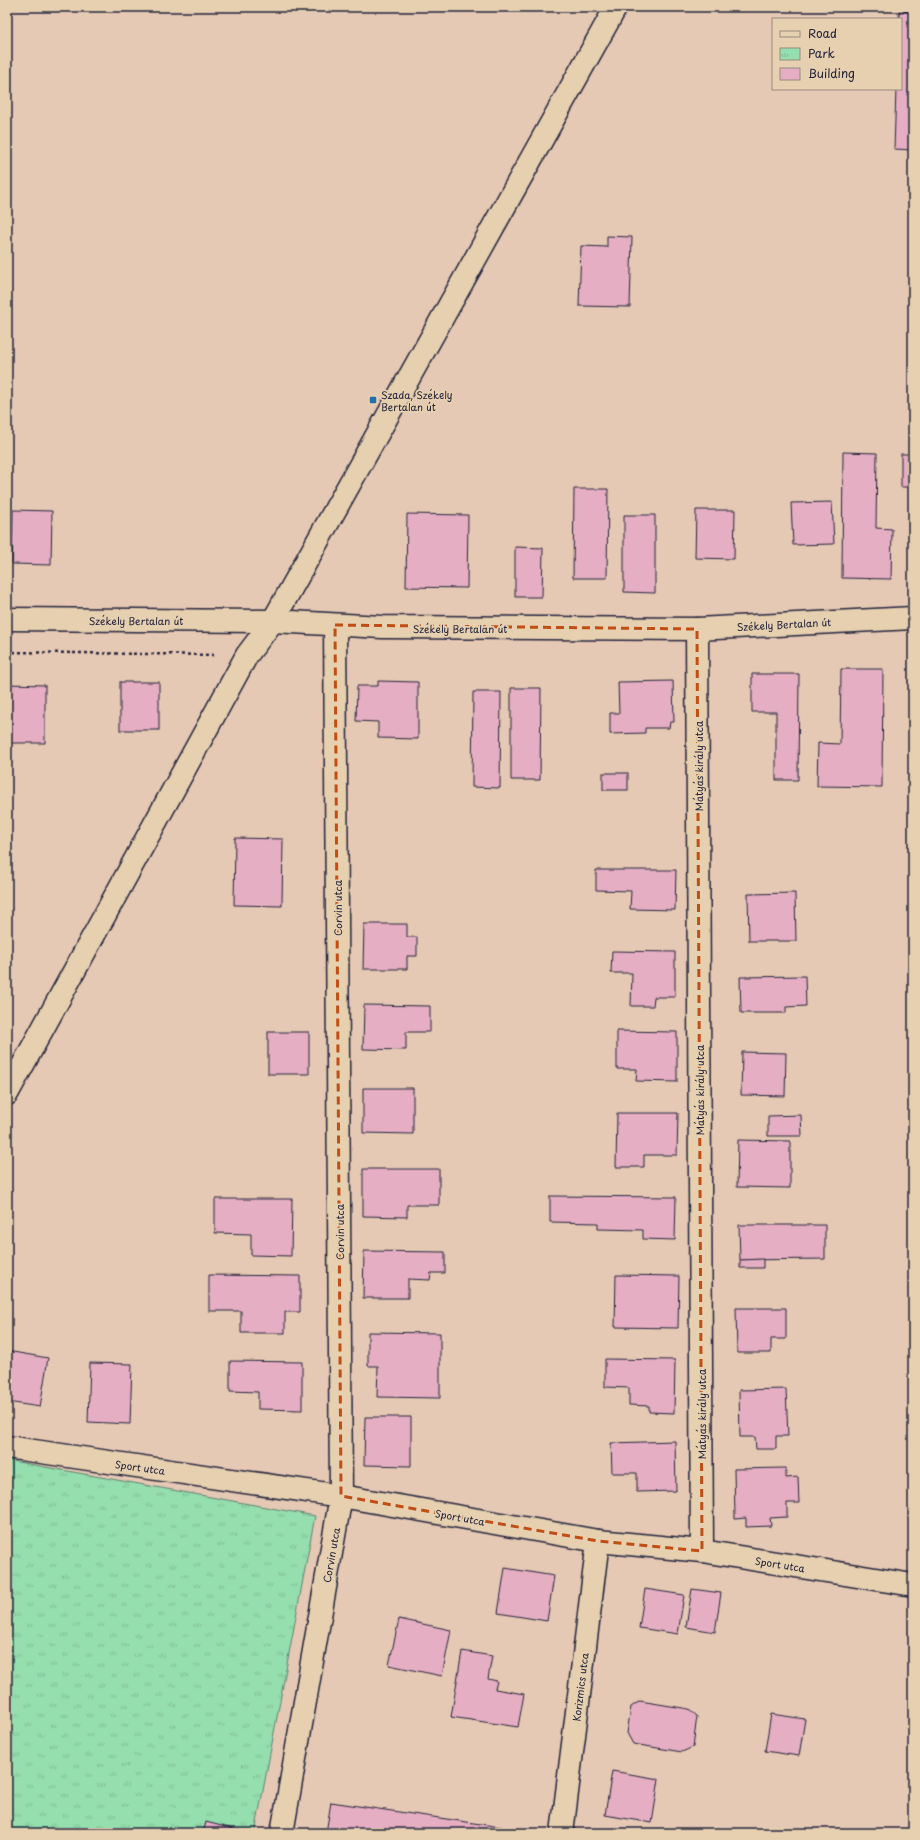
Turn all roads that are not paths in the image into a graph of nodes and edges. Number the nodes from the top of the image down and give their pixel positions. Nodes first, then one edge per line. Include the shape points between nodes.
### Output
1 (616, 7) edge
2 (913, 618) edge
3 (7, 619) edge
4 (273, 621) junction
5 (335, 625) junction
6 (698, 629) junction
7 (7, 1094) edge
8 (7, 1447) edge
9 (341, 1496) junction
10 (598, 1541) junction
11 (702, 1552) junction
12 (913, 1585) edge
13 (282, 1833) edge
14 (562, 1833) edge

1 - 4 street
2 - 6 street, Székely Bertalan út
3 - 4 street, Székely Bertalan út
4 - 5 street, Székely Bertalan út
4 - 7 street via 247,655
5 - 6 street, Székely Bertalan út
5 - 9 street, Corvin utca
6 - 11 street, Mátyás király utca
8 - 9 street, Sport utca
9 - 10 street, Sport utca
9 - 13 street, Corvin utca
10 - 11 street, Sport utca
10 - 14 street, Korizmics utca
11 - 12 street, Sport utca

